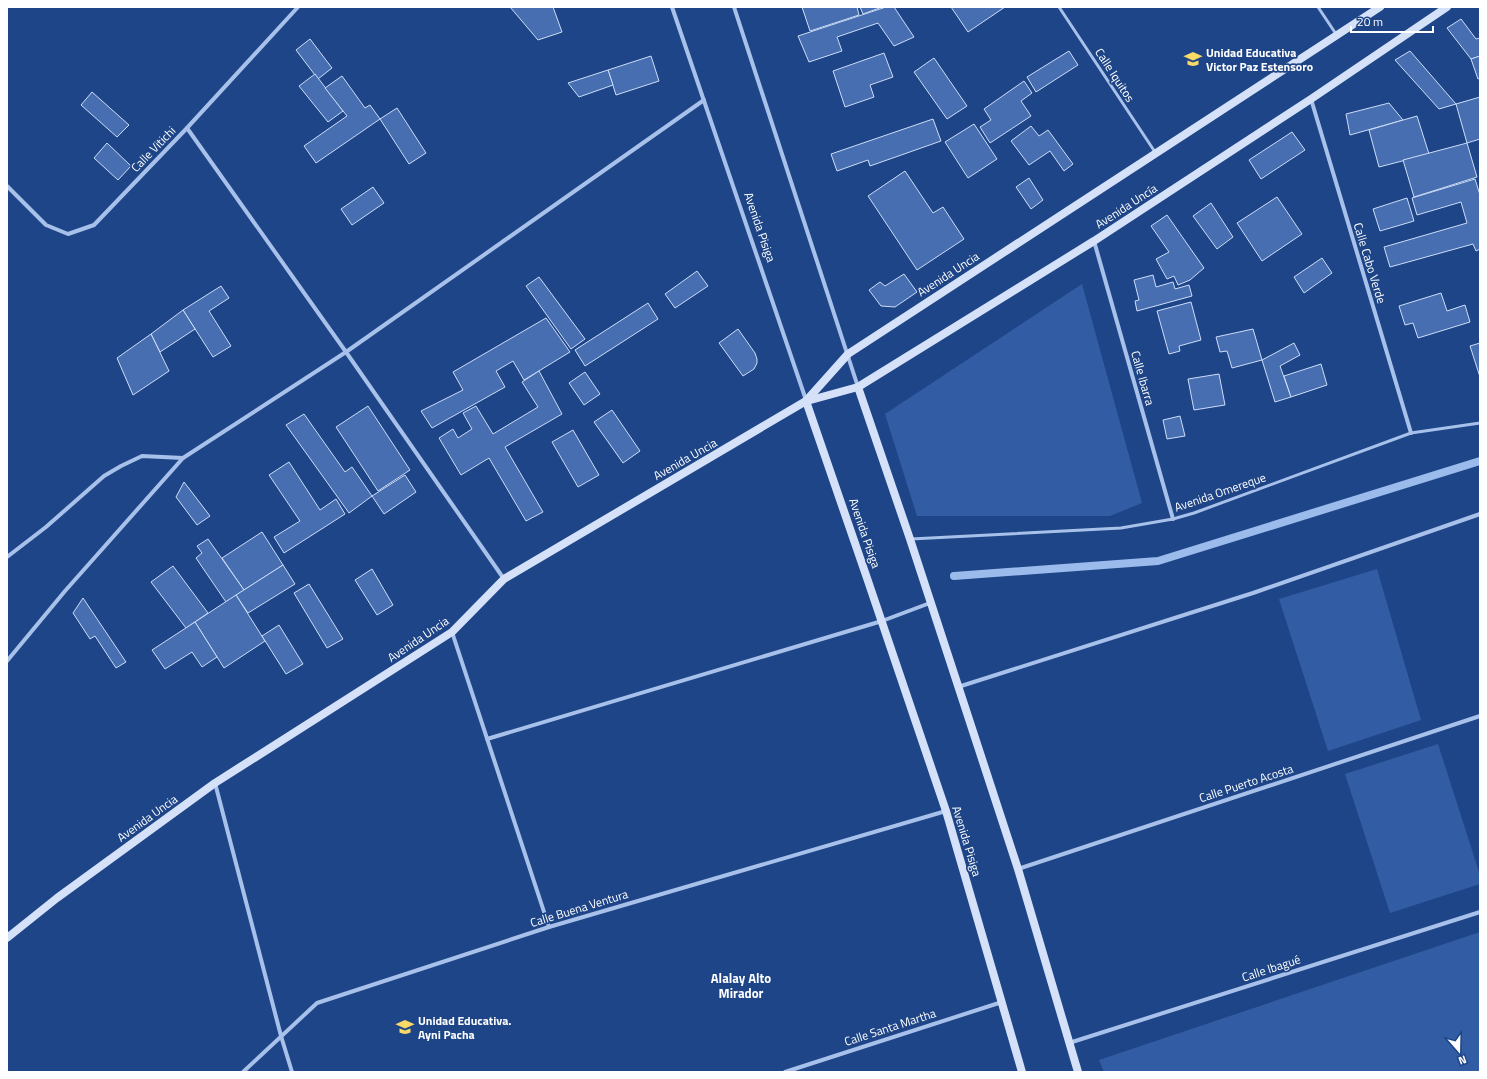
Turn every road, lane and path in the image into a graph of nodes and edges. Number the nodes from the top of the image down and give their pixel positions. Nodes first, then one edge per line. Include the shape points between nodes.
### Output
1 (298, 7) edge
2 (672, 7) edge
3 (734, 7) edge
4 (1059, 7) edge
5 (1318, 7) edge
6 (1380, 7) edge
7 (1446, 7) edge
8 (1337, 35) junction
9 (704, 100) junction
10 (1311, 100) junction
11 (187, 128) junction
12 (1156, 154) junction
13 (7, 186) edge
14 (1094, 241) junction
15 (346, 352) junction
16 (848, 354) junction
17 (858, 387) junction
18 (806, 401) junction
19 (1480, 423) edge
20 (1411, 432) junction
21 (183, 458) junction
22 (1480, 514) edge
23 (1173, 519) junction
24 (910, 539) junction
25 (7, 557) edge
26 (504, 579) junction
27 (930, 603) junction
28 (882, 621) junction
29 (452, 632) junction
30 (7, 661) edge
31 (958, 687) junction
32 (1480, 716) edge
33 (487, 739) junction
34 (215, 783) junction
35 (946, 811) junction
36 (1018, 869) junction
37 (1480, 912) edge
38 (549, 928) junction
39 (7, 938) edge
40 (1002, 1002) junction
41 (281, 1036) junction
42 (1069, 1043) junction
43 (243, 1072) edge
44 (292, 1072) edge
45 (785, 1072) edge
46 (1022, 1072) edge
47 (1078, 1072) edge

1 - 11 street, Calle Vitichi
2 - 9 street, Avenida Pisiga
3 - 16 street
4 - 12 lane, Calle Iquitos
5 - 8 lane
6 - 8 street, Avenida Uncia
7 - 10 street, Avenida Uncía
8 - 12 street, Avenida Uncia
9 - 15 street
9 - 18 street, Avenida Pisiga
10 - 14 street, Avenida Uncía
10 - 20 street, Calle Cabo Verde
11 - 13 street, Calle Vitichi via 94,225 68,234 46,225
11 - 15 street
12 - 16 street, Avenida Uncia
14 - 17 street, Avenida Uncía
14 - 23 street, Calle Ibarra
15 - 21 street
15 - 26 street
16 - 17 street
16 - 18 street, Avenida Uncia
17 - 18 street, Avenida Uncía
17 - 24 street
18 - 26 street, Avenida Uncia
18 - 28 street, Avenida Pisiga
19 - 20 lane, Avenida Omereque
20 - 23 lane, Avenida Omereque
21 - 25 street via 142,456 121,466 104,476
21 - 30 street via 65,591
22 - 31 street via 1253,593
23 - 24 lane, Avenida Omereque via 1121,528
24 - 27 street
26 - 29 street, Avenida Uncia
27 - 28 street
27 - 31 street
28 - 33 street
28 - 35 street, Avenida Pisiga
29 - 33 street
29 - 34 street, Avenida Uncia
31 - 36 street
32 - 36 street, Calle Puerto Acosta
33 - 38 street
34 - 39 street, Avenida Uncia via 57,898
34 - 41 street
35 - 38 street, Calle Buena Ventura
35 - 40 street, Avenida Pisiga
36 - 42 street
37 - 42 street, Calle Ibagué
38 - 41 street, Calle Buena Ventura via 317,1003
40 - 45 street, Calle Santa Martha
40 - 46 street, Avenida Pisiga
41 - 43 street, Calle Buena Ventura
41 - 44 street
42 - 47 street

